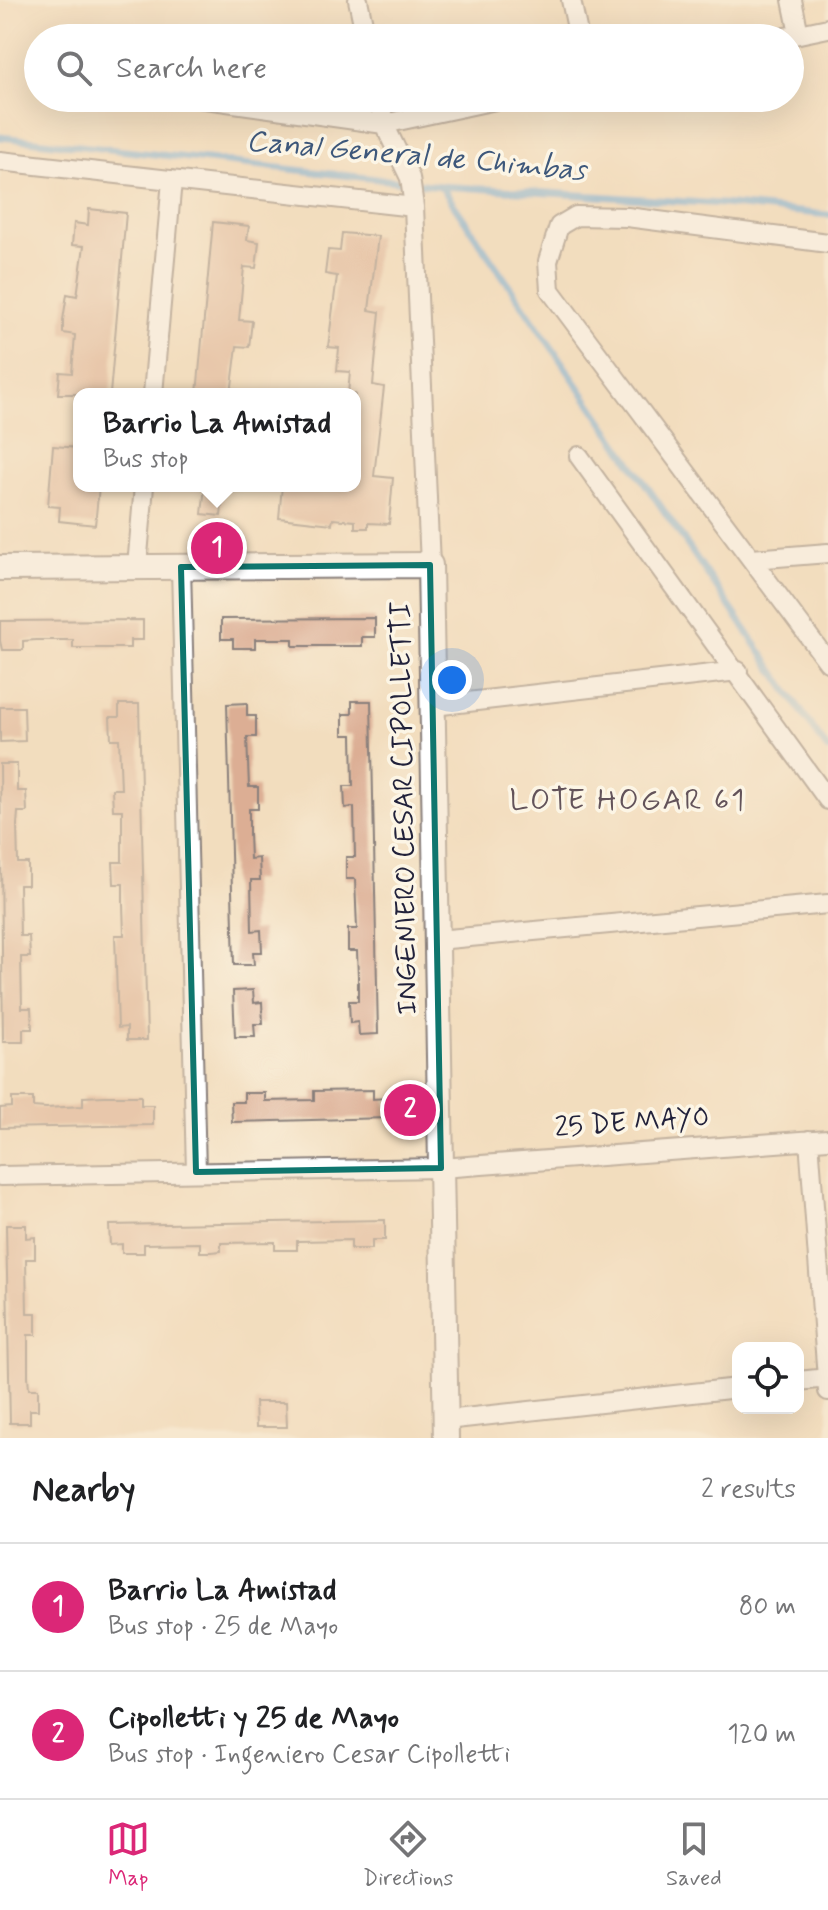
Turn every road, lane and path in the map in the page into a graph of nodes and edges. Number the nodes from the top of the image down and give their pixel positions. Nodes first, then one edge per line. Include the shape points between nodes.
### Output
1 (358, 0) edge
2 (571, 0) edge
3 (792, 0) edge
4 (363, 24) edge
5 (576, 24) edge
6 (797, 24) edge
7 (828, 28) edge
8 (804, 33) edge
9 (298, 112) edge
10 (382, 112) edge
11 (440, 112) edge
12 (384, 124) junction
13 (0, 161) edge
14 (172, 180) junction
15 (414, 207) junction
16 (828, 243) edge
17 (154, 388) edge
18 (579, 456) dead end
19 (143, 492) edge
20 (828, 553) edge
21 (752, 559) junction
22 (430, 565) junction
23 (137, 567) junction
24 (181, 567) junction
25 (0, 568) edge
26 (828, 662) edge
27 (738, 671) junction
28 (433, 706) junction
29 (828, 800) edge
30 (828, 904) edge
31 (437, 940) junction
32 (818, 1139) edge
33 (441, 1168) junction
34 (196, 1172) junction
35 (0, 1176) edge
36 (828, 1378) edge
37 (804, 1380) edge
38 (732, 1389) edge
39 (828, 1391) edge
40 (446, 1429) edge

1 - 4 street
2 - 5 street
3 - 6 street
7 - 8 street
9 - 12 street
10 - 12 street, INGENIERO CESAR CIPOLLETTI
11 - 12 street
12 - 15 street, INGENIERO CESAR CIPOLLETTI via 410,182
13 - 14 street
14 - 15 street
14 - 17 street
15 - 22 street, INGENIERO CESAR CIPOLLETTI
16 - 21 street via 627,217 576,216 559,226 548,261 550,290
18 - 27 street
19 - 23 street
20 - 21 street
21 - 26 street
22 - 24 street
22 - 28 street, INGENIERO CESAR CIPOLLETTI
23 - 24 street
23 - 25 street
24 - 34 street
27 - 28 street
27 - 29 street
28 - 31 street, INGENIERO CESAR CIPOLLETTI
30 - 31 street
31 - 33 street, INGENIERO CESAR CIPOLLETTI
32 - 33 street, 25 DE MAYO
32 - 36 street
33 - 34 street, 25 DE MAYO
33 - 40 street, INGENIERO CESAR CIPOLLETTI
34 - 35 street, 25 DE MAYO
36 - 37 street
36 - 39 street
38 - 40 street

